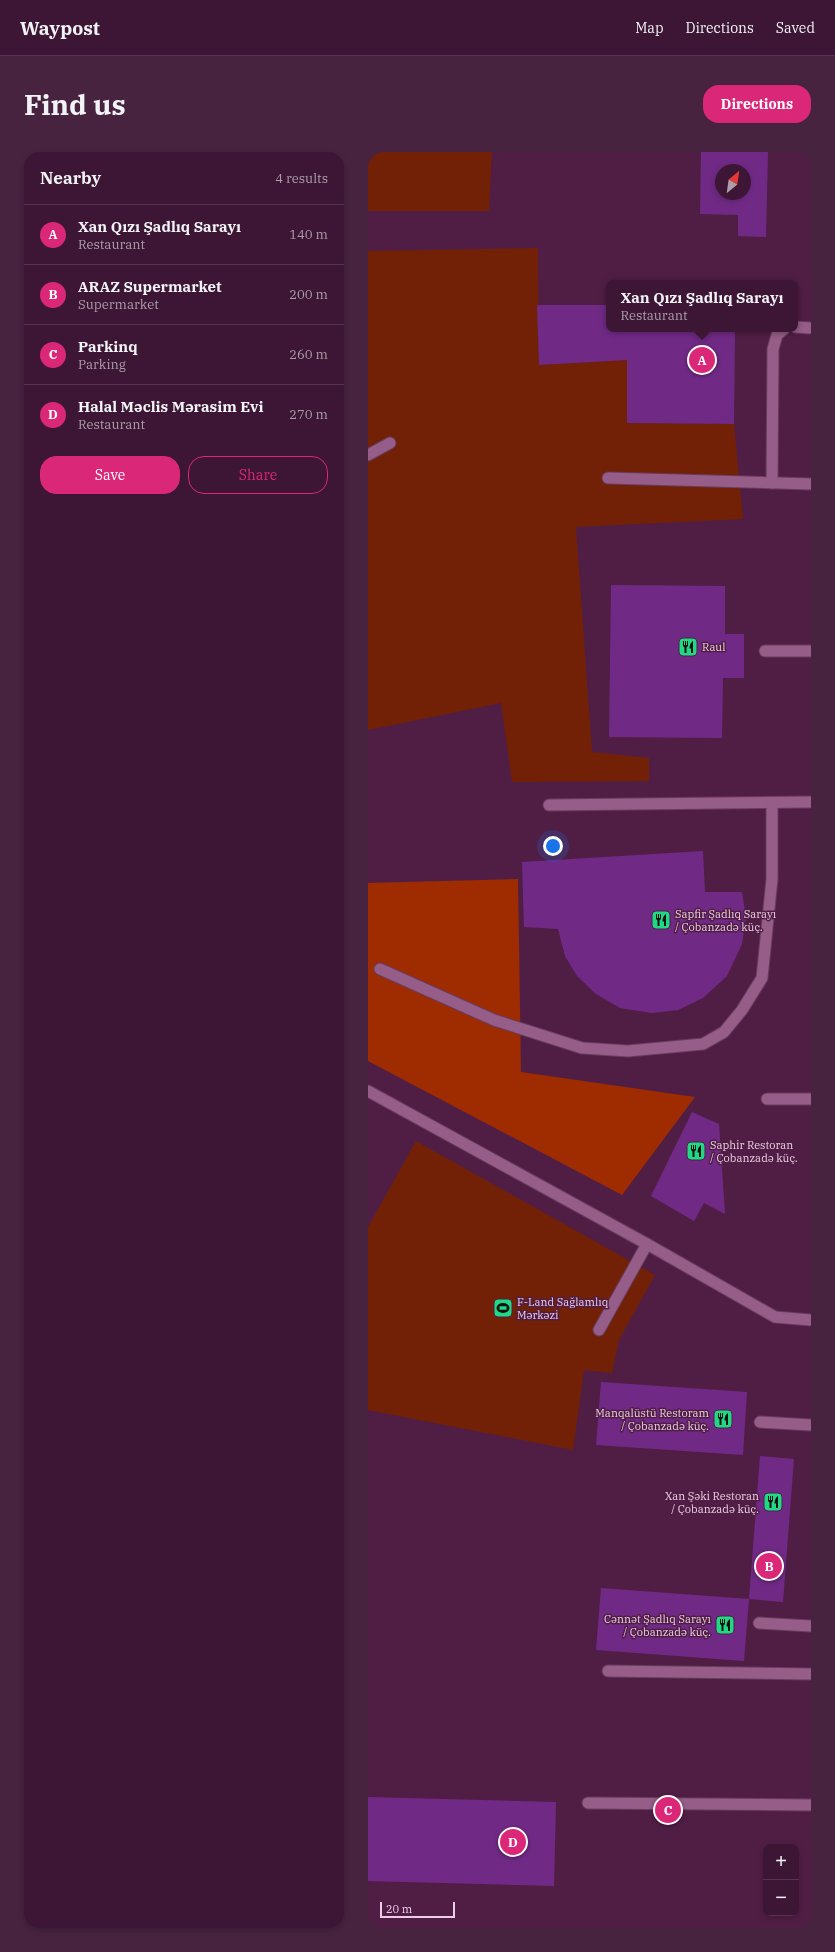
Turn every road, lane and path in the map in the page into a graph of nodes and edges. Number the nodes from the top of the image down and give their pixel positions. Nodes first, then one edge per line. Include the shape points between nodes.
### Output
1 (798, 327) edge
2 (811, 328) edge
3 (780, 332) edge
4 (390, 443) dead end
5 (368, 455) edge
6 (608, 478) dead end
7 (772, 483) junction
8 (811, 484) edge
9 (765, 651) dead end
10 (811, 651) edge
11 (811, 802) edge
12 (772, 803) junction
13 (549, 804) dead end
14 (380, 969) dead end
15 (368, 1091) edge
16 (767, 1099) dead end
17 (811, 1099) edge
18 (647, 1244) junction
19 (811, 1320) edge
20 (599, 1330) dead end
21 (760, 1422) dead end
22 (811, 1425) edge
23 (759, 1623) dead end
24 (811, 1626) edge
25 (608, 1671) dead end
26 (811, 1674) edge
27 (588, 1803) dead end
28 (811, 1805) edge

1 - 2 lane
3 - 7 lane via 773,349
4 - 5 lane
6 - 7 lane
7 - 8 lane
9 - 10 lane
11 - 12 lane
12 - 13 lane
12 - 14 lane via 772,879 762,978 742,1010 724,1032 703,1044 628,1051 582,1048 494,1020
15 - 18 lane
16 - 17 lane
18 - 19 lane via 775,1317
18 - 20 lane
21 - 22 lane
23 - 24 lane
25 - 26 lane
27 - 28 lane

